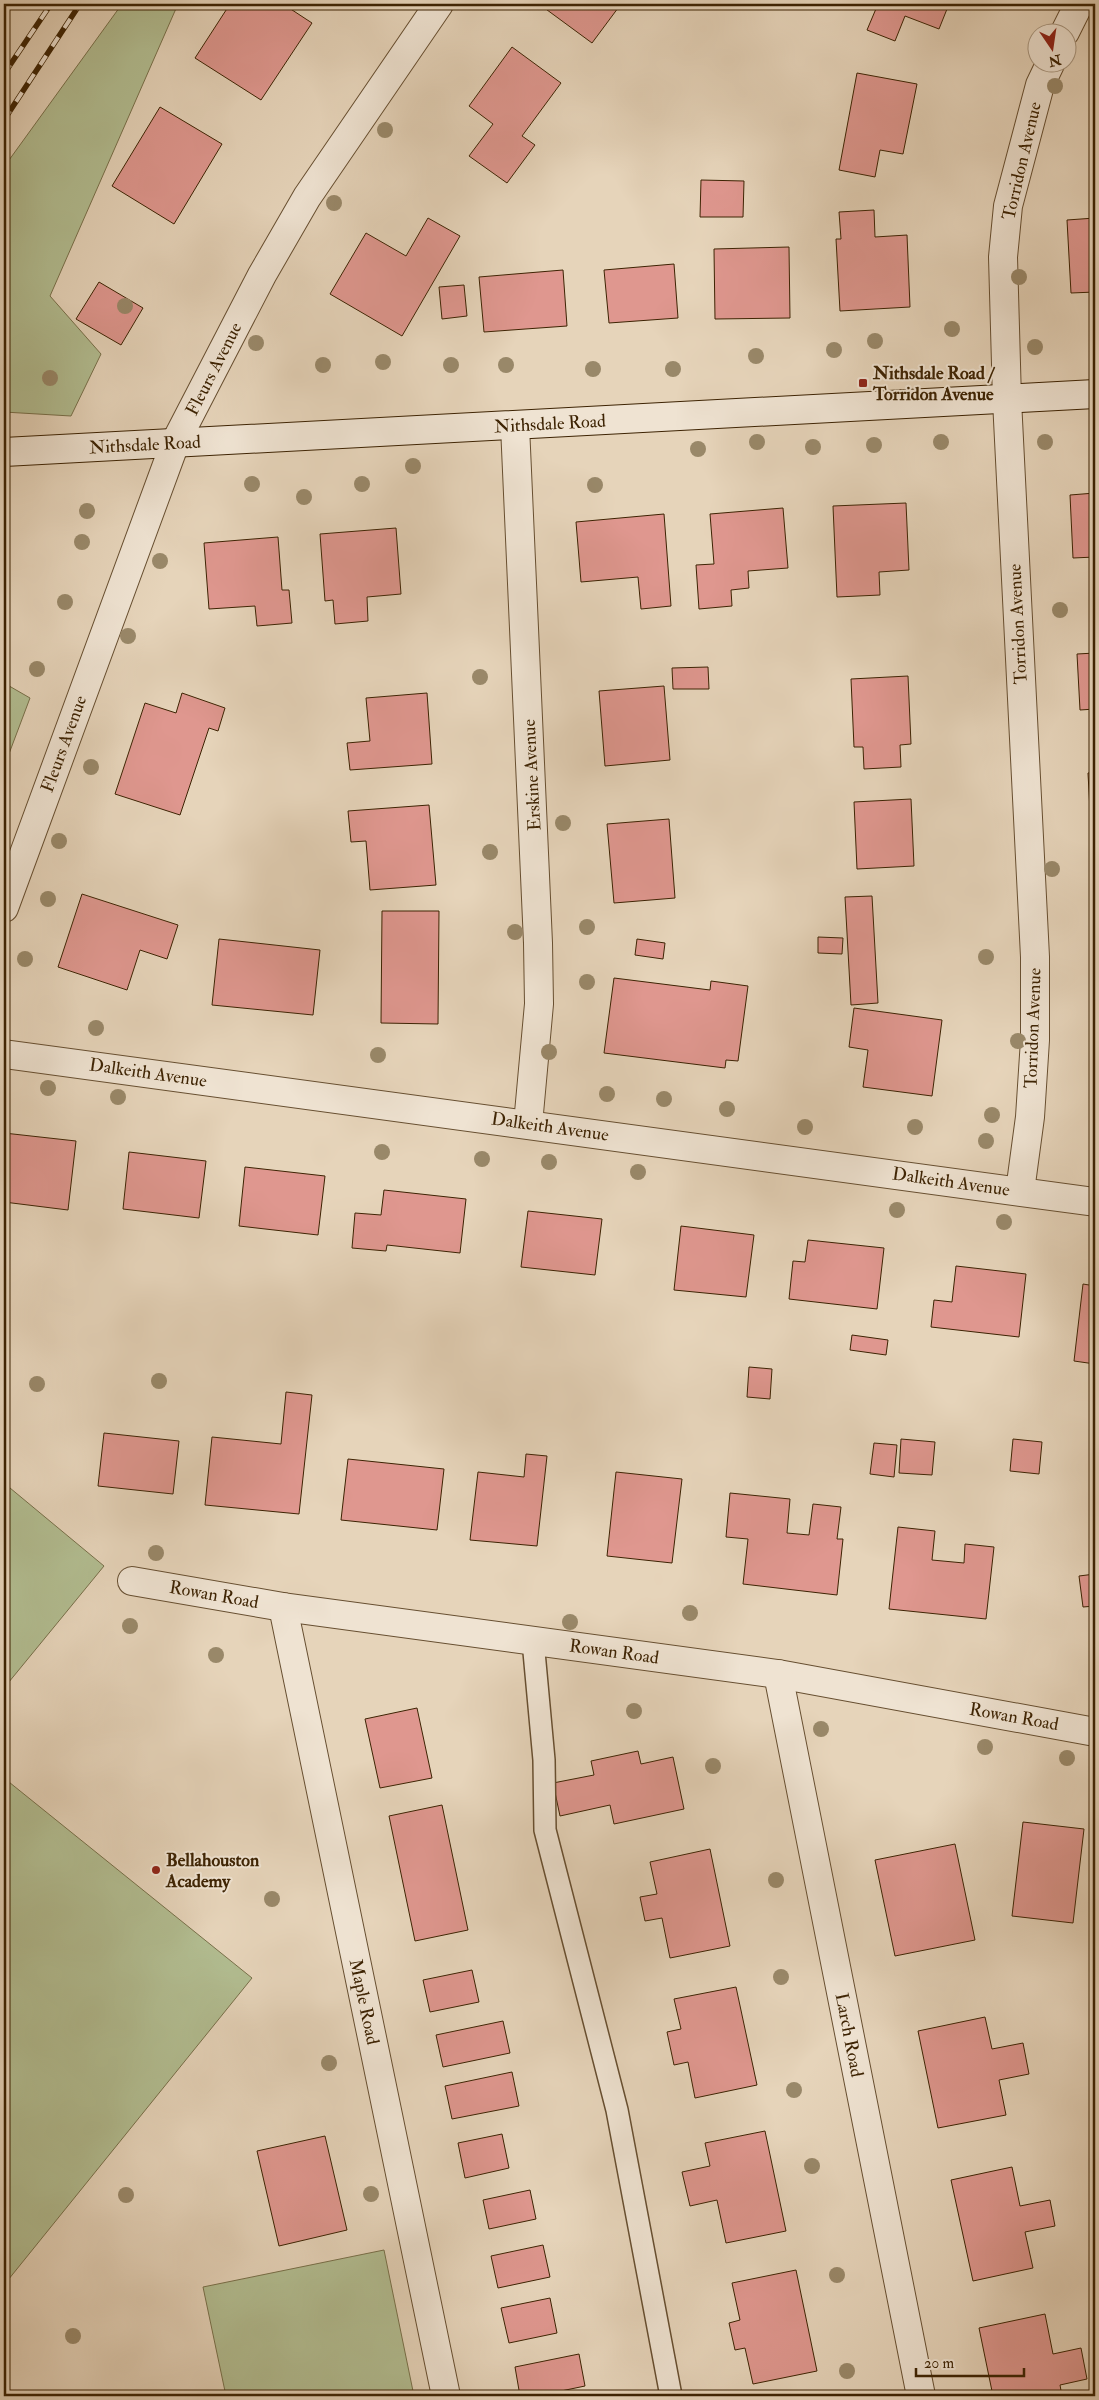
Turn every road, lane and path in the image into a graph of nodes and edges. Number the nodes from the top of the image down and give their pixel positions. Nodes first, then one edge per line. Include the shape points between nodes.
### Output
1 (438, 4) edge
2 (1079, 4) edge
3 (1070, 22) edge
4 (1046, 72) edge
5 (1095, 394) edge
6 (1007, 400) junction
7 (515, 426) junction
8 (175, 443) junction
9 (4, 452) edge
10 (4, 908) edge
11 (4, 1054) edge
12 (528, 1124) junction
13 (1020, 1191) junction
14 (1095, 1202) edge
15 (132, 1581) dead end
16 (283, 1608) junction
17 (533, 1641) junction
18 (778, 1674) junction
19 (1095, 1732) edge
20 (446, 2396) edge
21 (671, 2396) edge
22 (921, 2396) edge

1 - 8 street, Fleurs Avenue via 307,196
2 - 3 street
4 - 6 street, Torridon Avenue via 1008,206 1003,257
5 - 6 street, Nithsdale Road
6 - 7 street, Nithsdale Road
6 - 13 street, Torridon Avenue via 1035,957 1035,1040 1030,1117
7 - 8 street, Nithsdale Road
7 - 12 street, Erskine Avenue via 538,943 539,1004
8 - 9 street, Nithsdale Road
8 - 10 street, Fleurs Avenue
11 - 12 street, Dalkeith Avenue
12 - 13 street, Dalkeith Avenue
13 - 14 street, Dalkeith Avenue
15 - 16 street, Rowan Road
16 - 17 street, Rowan Road
16 - 20 street, Maple Road
17 - 18 street, Rowan Road
17 - 21 lane via 544,1760 544,1830 617,2110
18 - 19 street, Rowan Road
18 - 22 street, Larch Road

